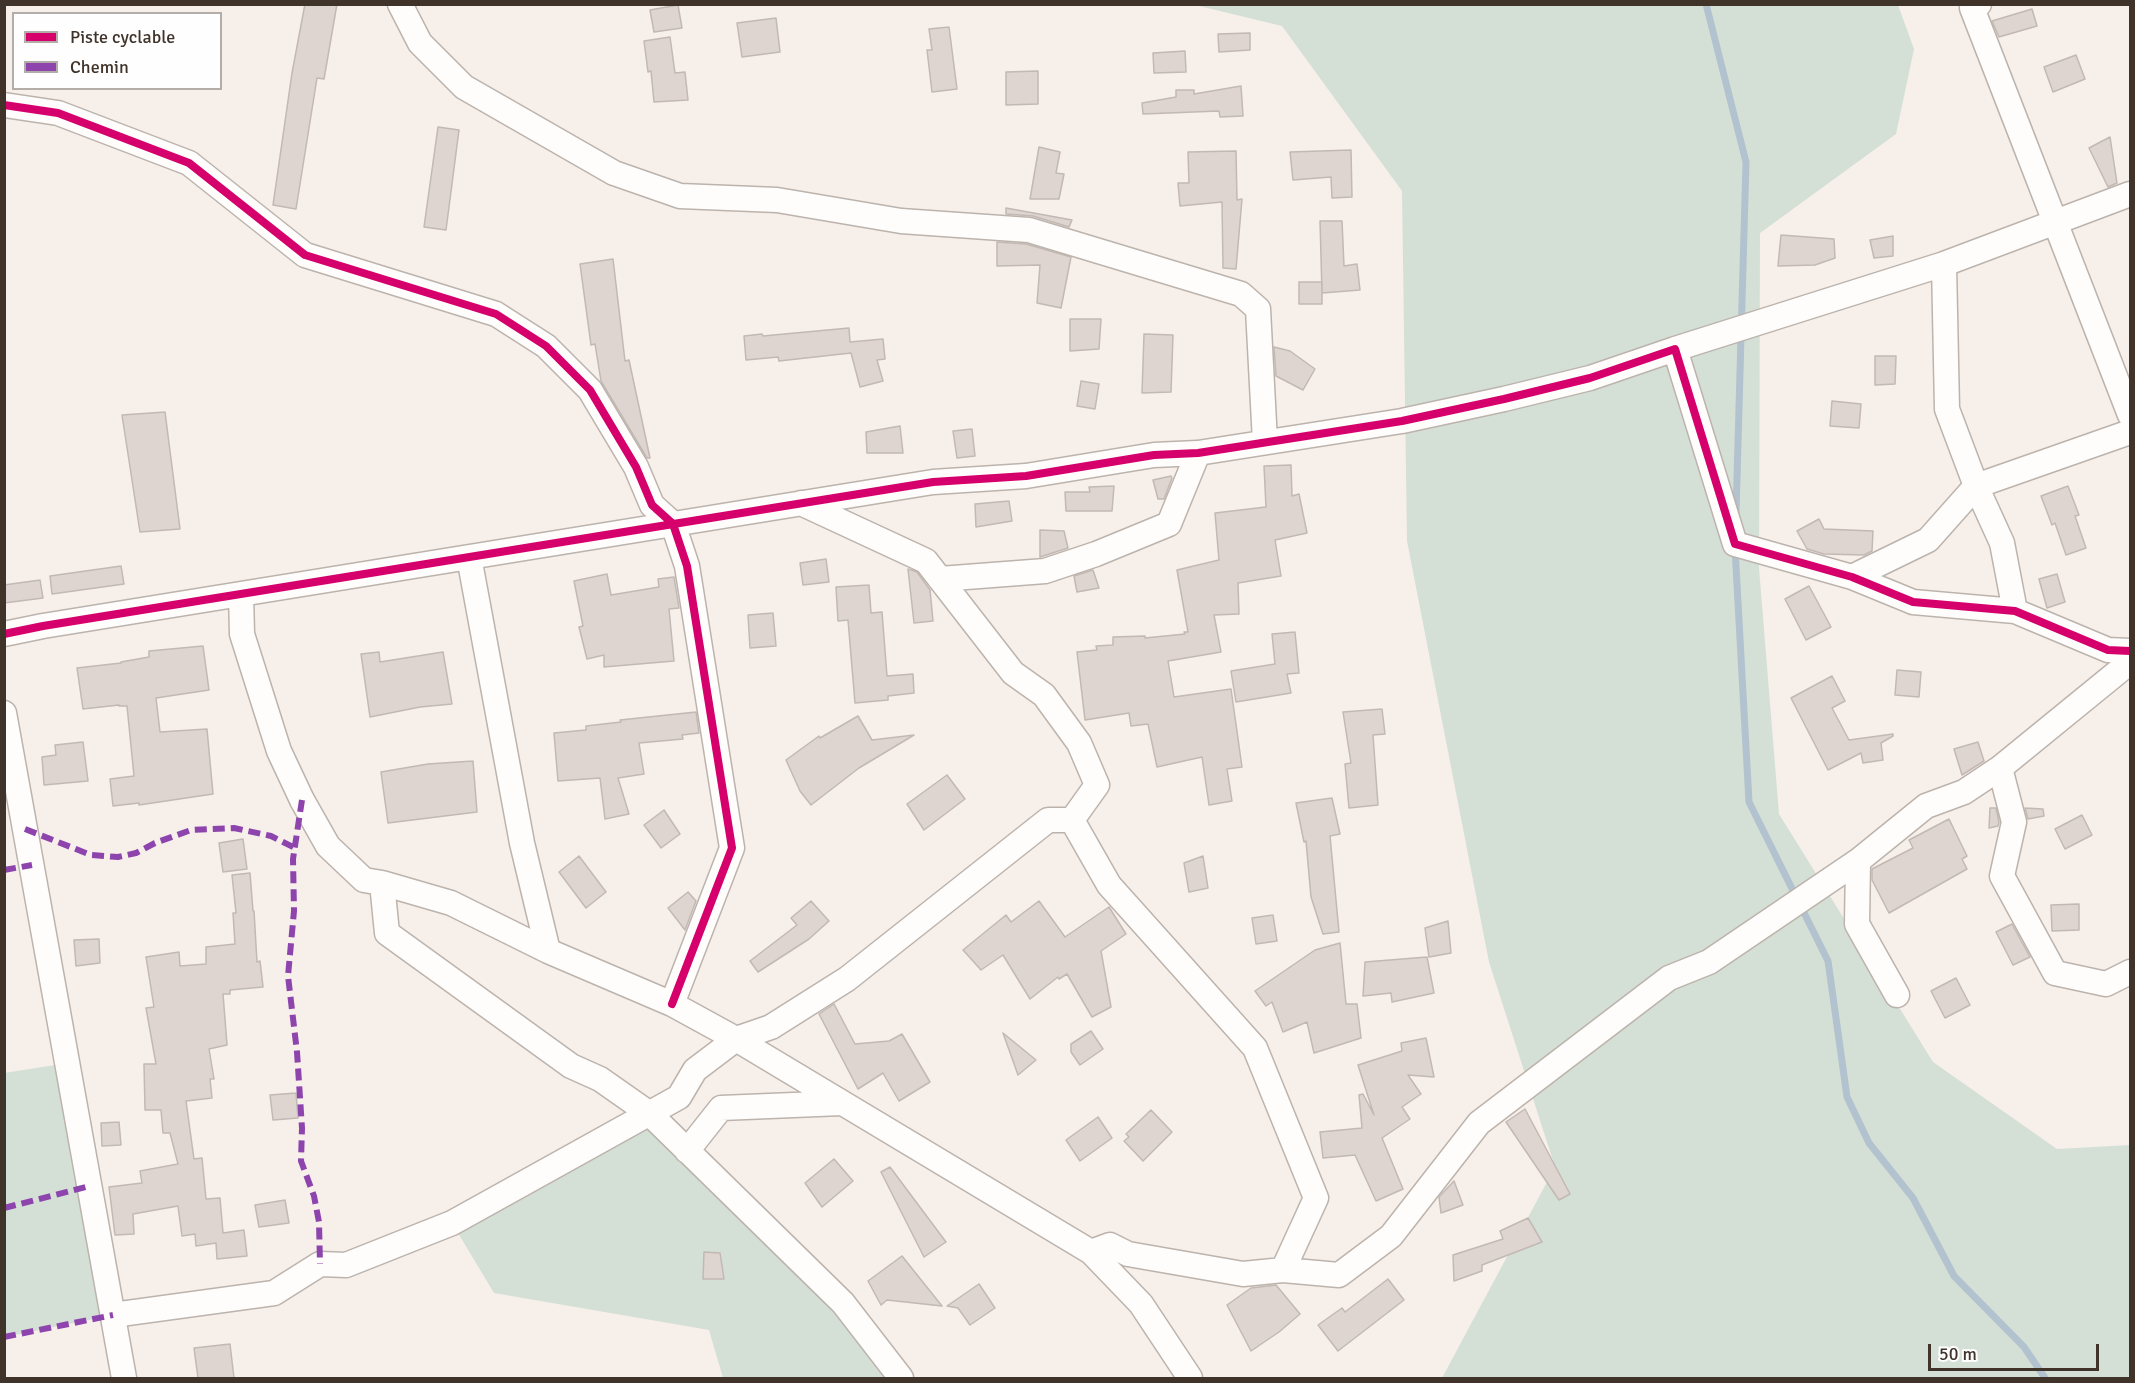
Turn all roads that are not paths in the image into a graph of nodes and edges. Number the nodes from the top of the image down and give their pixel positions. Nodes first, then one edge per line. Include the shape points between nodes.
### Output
1 (400, 4) edge
2 (1979, 4) edge
3 (4, 105) edge
4 (2130, 194) edge
5 (2055, 223) junction
6 (1944, 264) junction
7 (1674, 349) junction
8 (2130, 416) edge
9 (2130, 432) edge
10 (1264, 442) junction
11 (1198, 453) junction
12 (1977, 486) junction
13 (801, 503) junction
14 (673, 524) junction
15 (469, 557) junction
16 (1852, 577) junction
17 (940, 579) junction
18 (241, 594) junction
19 (2015, 611) junction
20 (4, 634) edge
21 (2130, 651) edge
22 (2130, 662) edge
23 (4, 713) edge
24 (2000, 768) junction
25 (1072, 820) junction
26 (1858, 861) junction
27 (382, 883) junction
28 (548, 951) junction
29 (2130, 972) edge
30 (1897, 995) dead end
31 (672, 1004) junction
32 (736, 1039) junction
33 (842, 1103) junction
34 (650, 1114) junction
35 (687, 1150) junction
36 (1090, 1252) junction
37 (1283, 1270) junction
38 (113, 1315) junction
39 (124, 1378) edge
40 (901, 1378) edge
41 (1190, 1378) edge

1 - 10 street via 420,43 464,87 614,173 680,196 777,200 901,220 1029,230 1241,294 1258,309
2 - 5 street via 1972,8
3 - 14 street via 58,112 189,163 305,255 496,314 546,345 590,390 636,467 652,505
4 - 5 street
5 - 6 street
5 - 8 street
6 - 7 street
6 - 12 street via 1947,409
7 - 10 street via 1590,378 1504,399 1402,421
7 - 16 street via 1735,544
9 - 12 street
10 - 11 street
11 - 13 street via 1154,454 1026,476 933,482
11 - 17 street via 1169,524 1045,571
12 - 16 street via 1928,540
12 - 19 street via 2002,543
13 - 14 street
13 - 17 street via 926,561
14 - 15 street
14 - 31 street via 687,566 732,848
15 - 18 street
15 - 28 street via 522,843
16 - 19 street via 1913,602
17 - 25 street via 1012,673 1044,695 1079,743 1097,785
18 - 20 street
18 - 27 street via 242,634 279,752 302,800 328,846 364,880
19 - 21 street via 2108,650
22 - 24 street
23 - 38 street
24 - 26 street via 1964,792 1926,807
24 - 29 street via 2014,822 2002,876 2055,973 2106,984
25 - 32 street via 1048,820 846,979 771,1027
25 - 37 street via 1109,885 1256,1048 1316,1198
26 - 30 street via 1857,924
26 - 37 street via 1708,962 1669,978 1479,1123 1391,1236 1339,1275
27 - 28 street via 451,903
27 - 34 street via 387,933 571,1066 600,1079
28 - 31 street
31 - 32 street
32 - 33 street
32 - 34 street via 695,1070 679,1097
33 - 35 street via 721,1108
33 - 36 street
34 - 35 street
34 - 38 street via 452,1223 346,1265 320,1264 274,1293
35 - 40 street via 843,1303
36 - 37 street via 1110,1245 1128,1254 1244,1274
36 - 41 street via 1141,1304
38 - 39 street

